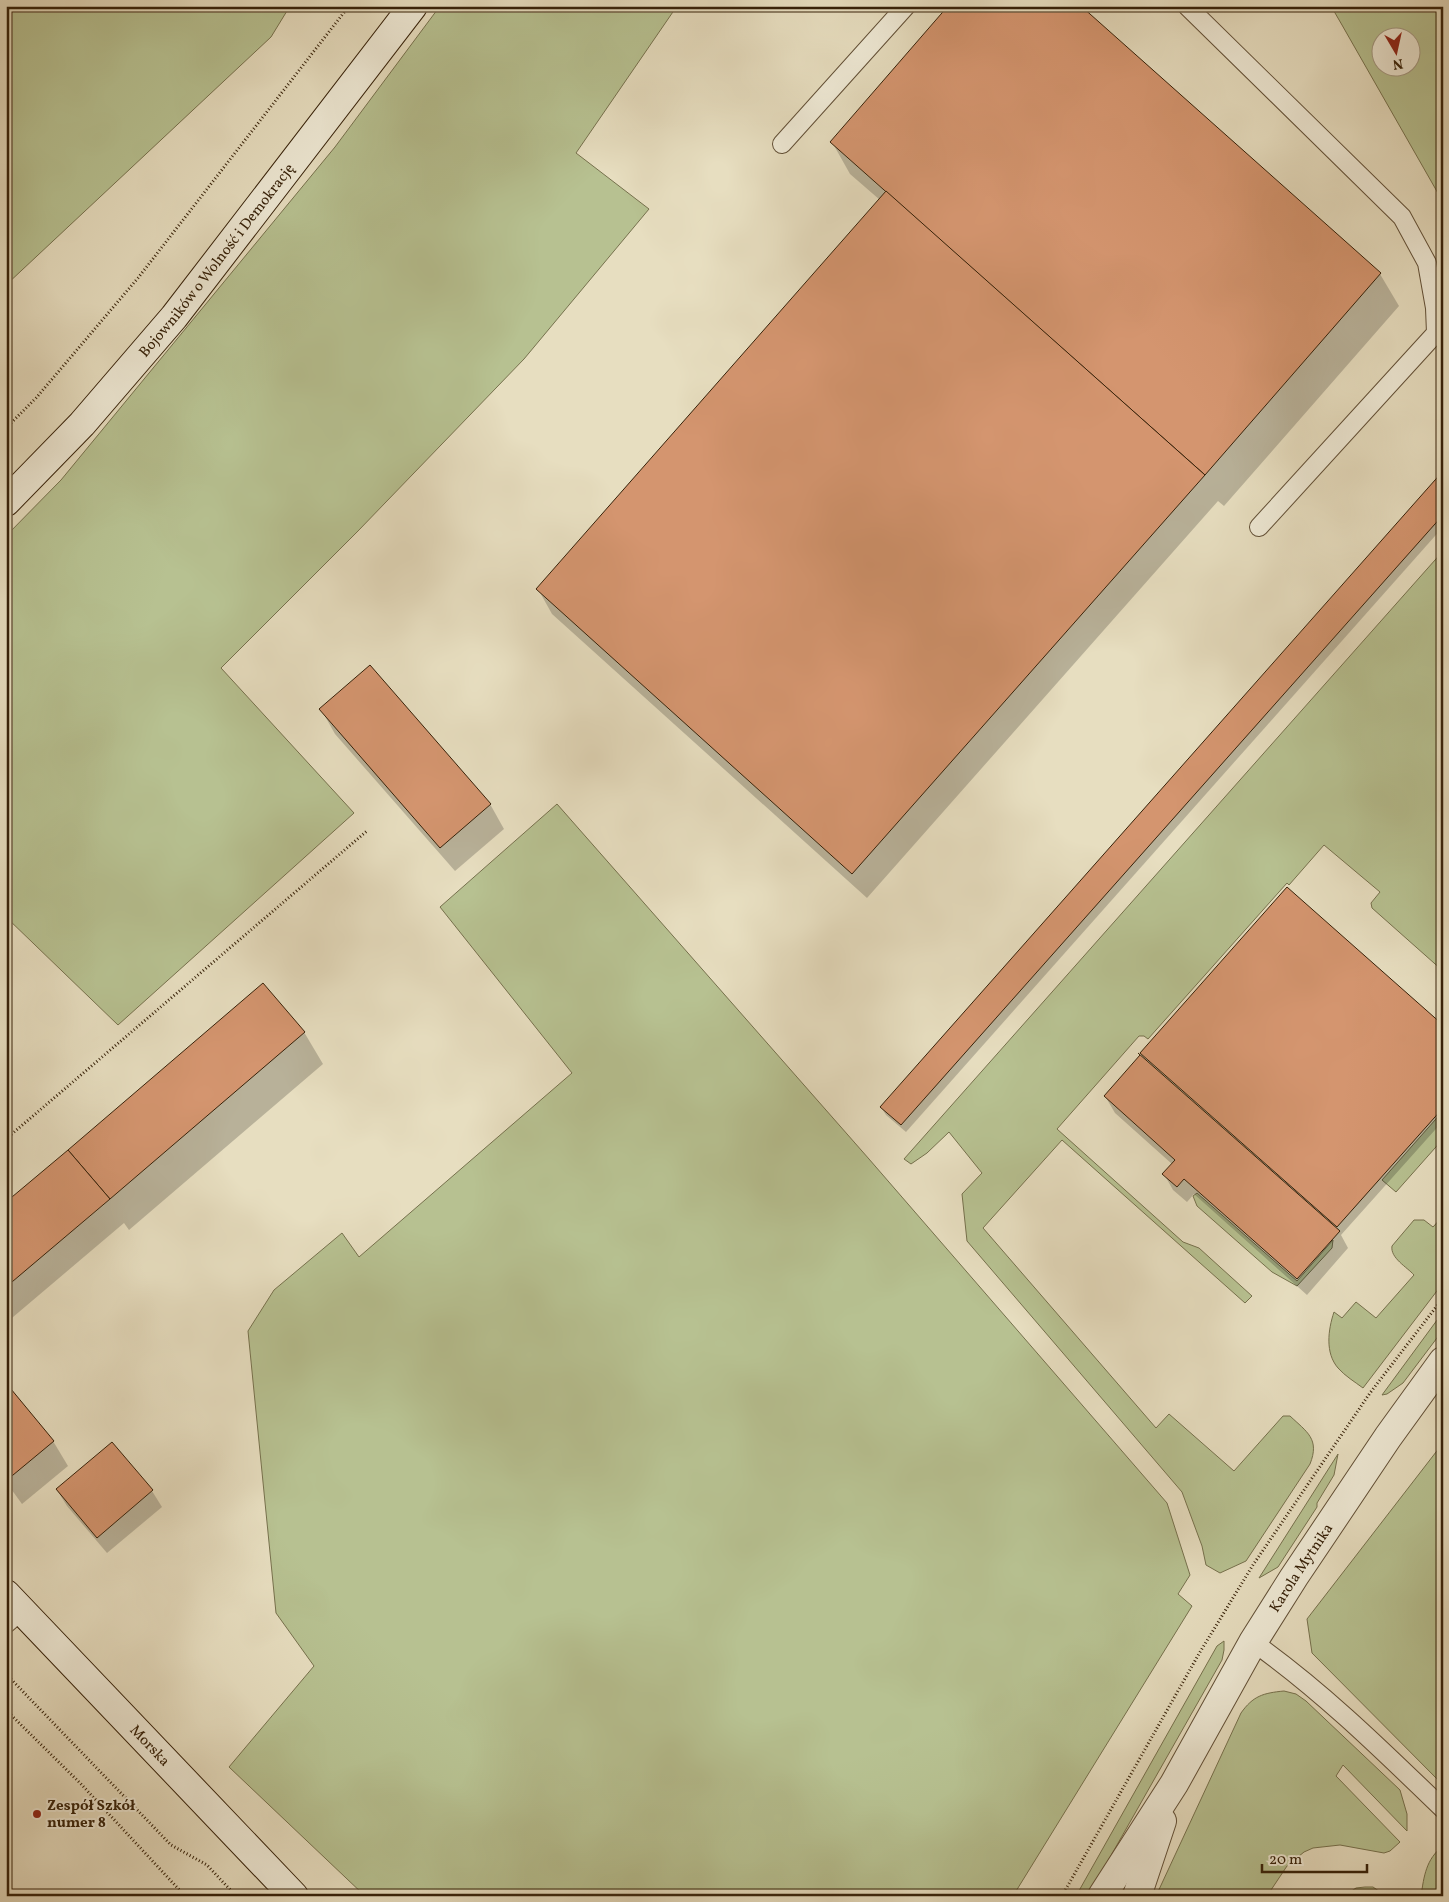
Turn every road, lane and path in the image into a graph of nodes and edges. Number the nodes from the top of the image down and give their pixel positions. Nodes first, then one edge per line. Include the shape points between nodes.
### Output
1 (349, 6) edge
2 (413, 6) edge
3 (906, 6) edge
4 (1187, 6) edge
5 (782, 144) dead end
6 (6, 428) edge
7 (6, 502) edge
8 (1259, 527) dead end
9 (368, 830) dead end
10 (6, 1139) edge
11 (1443, 1298) edge
12 (1443, 1362) edge
13 (11, 1609) edge
14 (1253, 1642) junction
15 (6, 1674) edge
16 (6, 1710) edge
17 (1174, 1784) junction
18 (1443, 1809) edge
19 (185, 1896) edge
20 (236, 1896) edge
21 (294, 1896) edge
22 (1062, 1896) edge
23 (1102, 1896) edge
24 (1137, 1896) edge

1 - 6 path via 138,278 36,398
2 - 7 main road, Bojowników o Wolność i Demokrację via 174,317 82,424
3 - 5 lane
4 - 8 lane via 1402,217 1427,263 1434,308 1436,333
9 - 10 path
11 - 22 path via 1370,1393 1253,1565
12 - 14 main road, Karola Mytnika via 1388,1437
13 - 21 main road, Morska
14 - 17 main road, Karola Mytnika
14 - 18 lane via 1346,1716
15 - 20 path via 170,1844 206,1865
16 - 19 path via 81,1784
17 - 23 main road, Karola Mytnika
17 - 24 main road, Karola Mytnika

